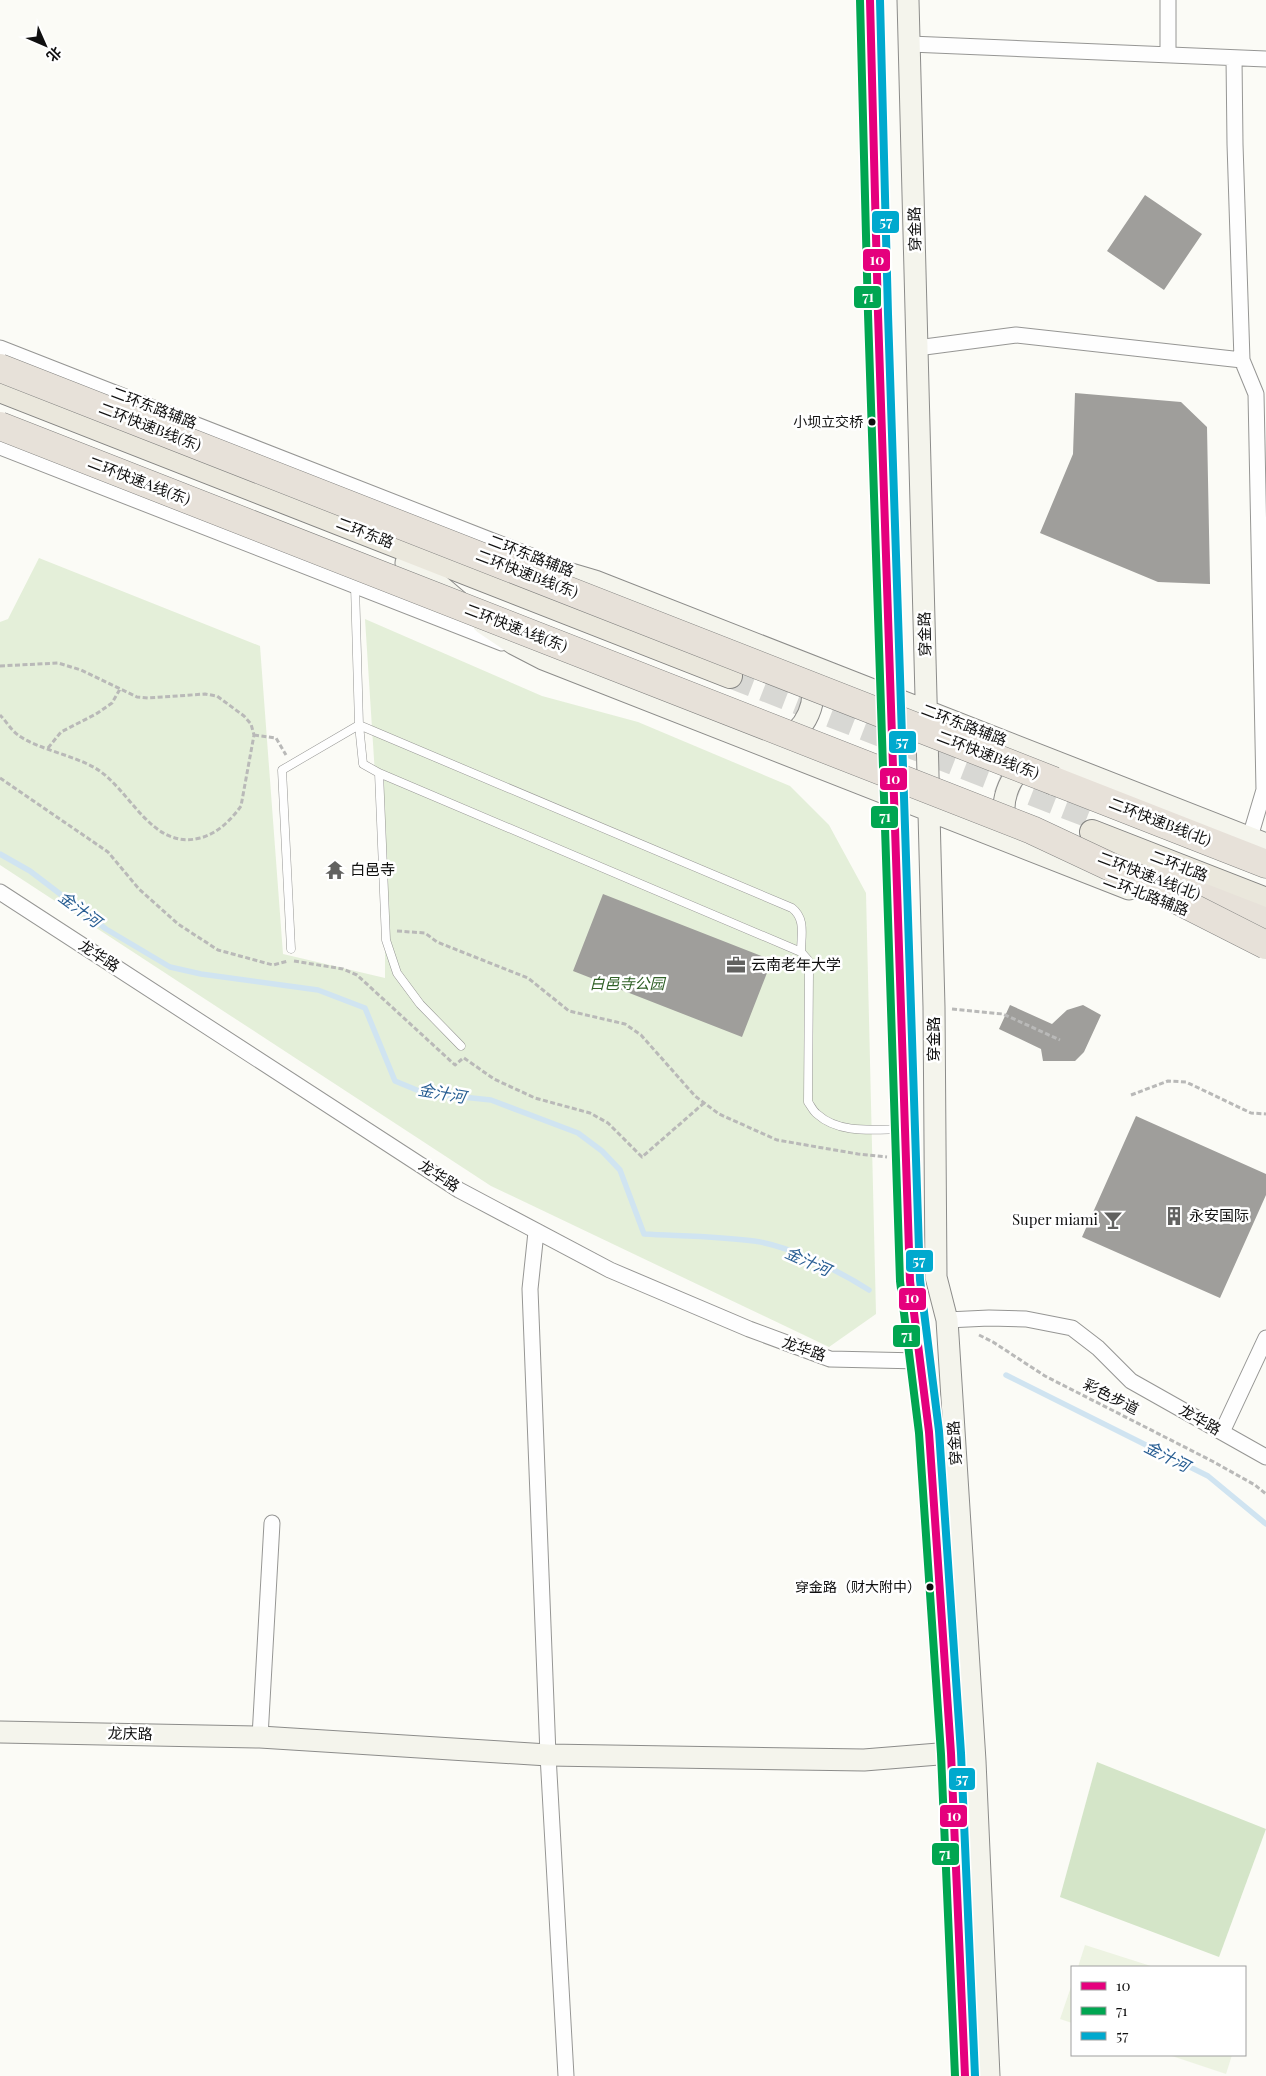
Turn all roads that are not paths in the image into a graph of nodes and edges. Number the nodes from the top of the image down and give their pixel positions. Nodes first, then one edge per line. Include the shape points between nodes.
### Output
1 (870, 0) edge
2 (908, 0) edge
3 (1168, 0) edge
4 (910, 44) junction
5 (1168, 55) junction
6 (1234, 58) junction
7 (1266, 59) edge
8 (0, 348) edge
9 (917, 348) junction
10 (1242, 360) junction
11 (0, 368) edge
12 (0, 390) edge
13 (0, 405) edge
14 (0, 426) edge
15 (0, 447) edge
16 (408, 557) junction
17 (595, 581) junction
18 (356, 586) junction
19 (787, 656) junction
20 (559, 666) junction
21 (728, 682) tunnel mouth
22 (890, 696) junction
23 (926, 710) junction
24 (359, 725) junction
25 (752, 741) junction
26 (1058, 772) junction
27 (379, 773) junction
28 (893, 796) junction
29 (929, 810) junction
30 (1029, 839) junction
31 (1261, 852) edge
32 (1266, 885) edge
33 (0, 892) edge
34 (1266, 900) edge
35 (1214, 922) junction
36 (1266, 922) edge
37 (1266, 936) edge
38 (1266, 945) edge
39 (291, 949) dead end
40 (801, 952) junction
41 (461, 1046) road end
42 (904, 1129) junction
43 (536, 1232) junction
44 (947, 1320) junction
45 (1266, 1338) edge
46 (920, 1361) junction
47 (1222, 1432) junction
48 (1266, 1457) edge
49 (272, 1523) dead end
50 (0, 1732) edge
51 (260, 1737) junction
52 (951, 1753) junction
53 (548, 1755) junction
54 (566, 2076) edge
55 (965, 2076) edge
56 (989, 2076) edge

1 - 22 main road, 穿金路
2 - 4 main road, 穿金路
3 - 5 street
4 - 5 street
4 - 9 main road, 穿金路
5 - 6 street
6 - 7 street
6 - 10 street
8 - 17 street, 二环东路辅路
9 - 10 street via 1016,335
9 - 23 main road, 穿金路
10 - 31 street via 1256,394 1264,780
11 - 26 highway, 二环快速B线(东), bridge
12 - 16 main road, 二环东路
13 - 16 main road, 二环东路
14 - 30 highway, 二环快速A线(东), bridge
15 - 18 street
16 - 17 main road via 537,565
16 - 20 main road via 501,636
16 - 21 main road, 二环东路
17 - 19 main road, 二环东路辅路
18 - 20 street
18 - 24 lane
19 - 22 main road, 二环东路辅路
19 - 25 main road via 804,667 812,683 813,701 807,718 796,732 781,742
20 - 25 main road
22 - 23 main road, 二环东路辅路
22 - 28 main road, 穿金路
23 - 26 main road, 二环东路辅路
23 - 29 main road, 穿金路
24 - 27 lane via 363,764
24 - 39 lane via 282,770
24 - 40 lane via 792,908 802,919
25 - 28 main road
26 - 30 main road via 1051,760 1032,762 1018,772 1008,787 1005,823 1012,838
26 - 31 highway, 二环快速B线(北)
27 - 40 lane
27 - 41 lane via 386,940 397,973 420,1004
28 - 29 main road
28 - 42 main road, 穿金路
29 - 30 main road
29 - 44 main road, 穿金路 via 936,1276
30 - 35 main road, 二环北路辅路
30 - 36 highway, 二环快速A线(北), bridge
30 - 38 highway, bridge via 1119,871
32 - 34 main road, 二环北路 via 1095,826
33 - 43 street, 龙华路 via 459,1190
35 - 37 main road
35 - 38 street, 二环北路辅路
40 - 42 lane via 808,960 810,971 808,1102 816,1114 835,1125
42 - 46 main road, 穿金路 via 910,1280
43 - 46 street, 龙华路 via 610,1270 749,1329 830,1359
43 - 53 street via 530,1289
44 - 47 street, 龙华路 via 1026,1319 1072,1328 1131,1381
44 - 56 main road, 穿金路 via 975,1761
45 - 47 street
46 - 52 main road, 穿金路 via 929,1432
47 - 48 street, 龙华路
49 - 51 street
50 - 51 main road, 龙庆路
51 - 53 main road, 龙庆路
52 - 53 main road, 龙庆路 via 864,1760
52 - 55 main road, 穿金路
53 - 54 street

